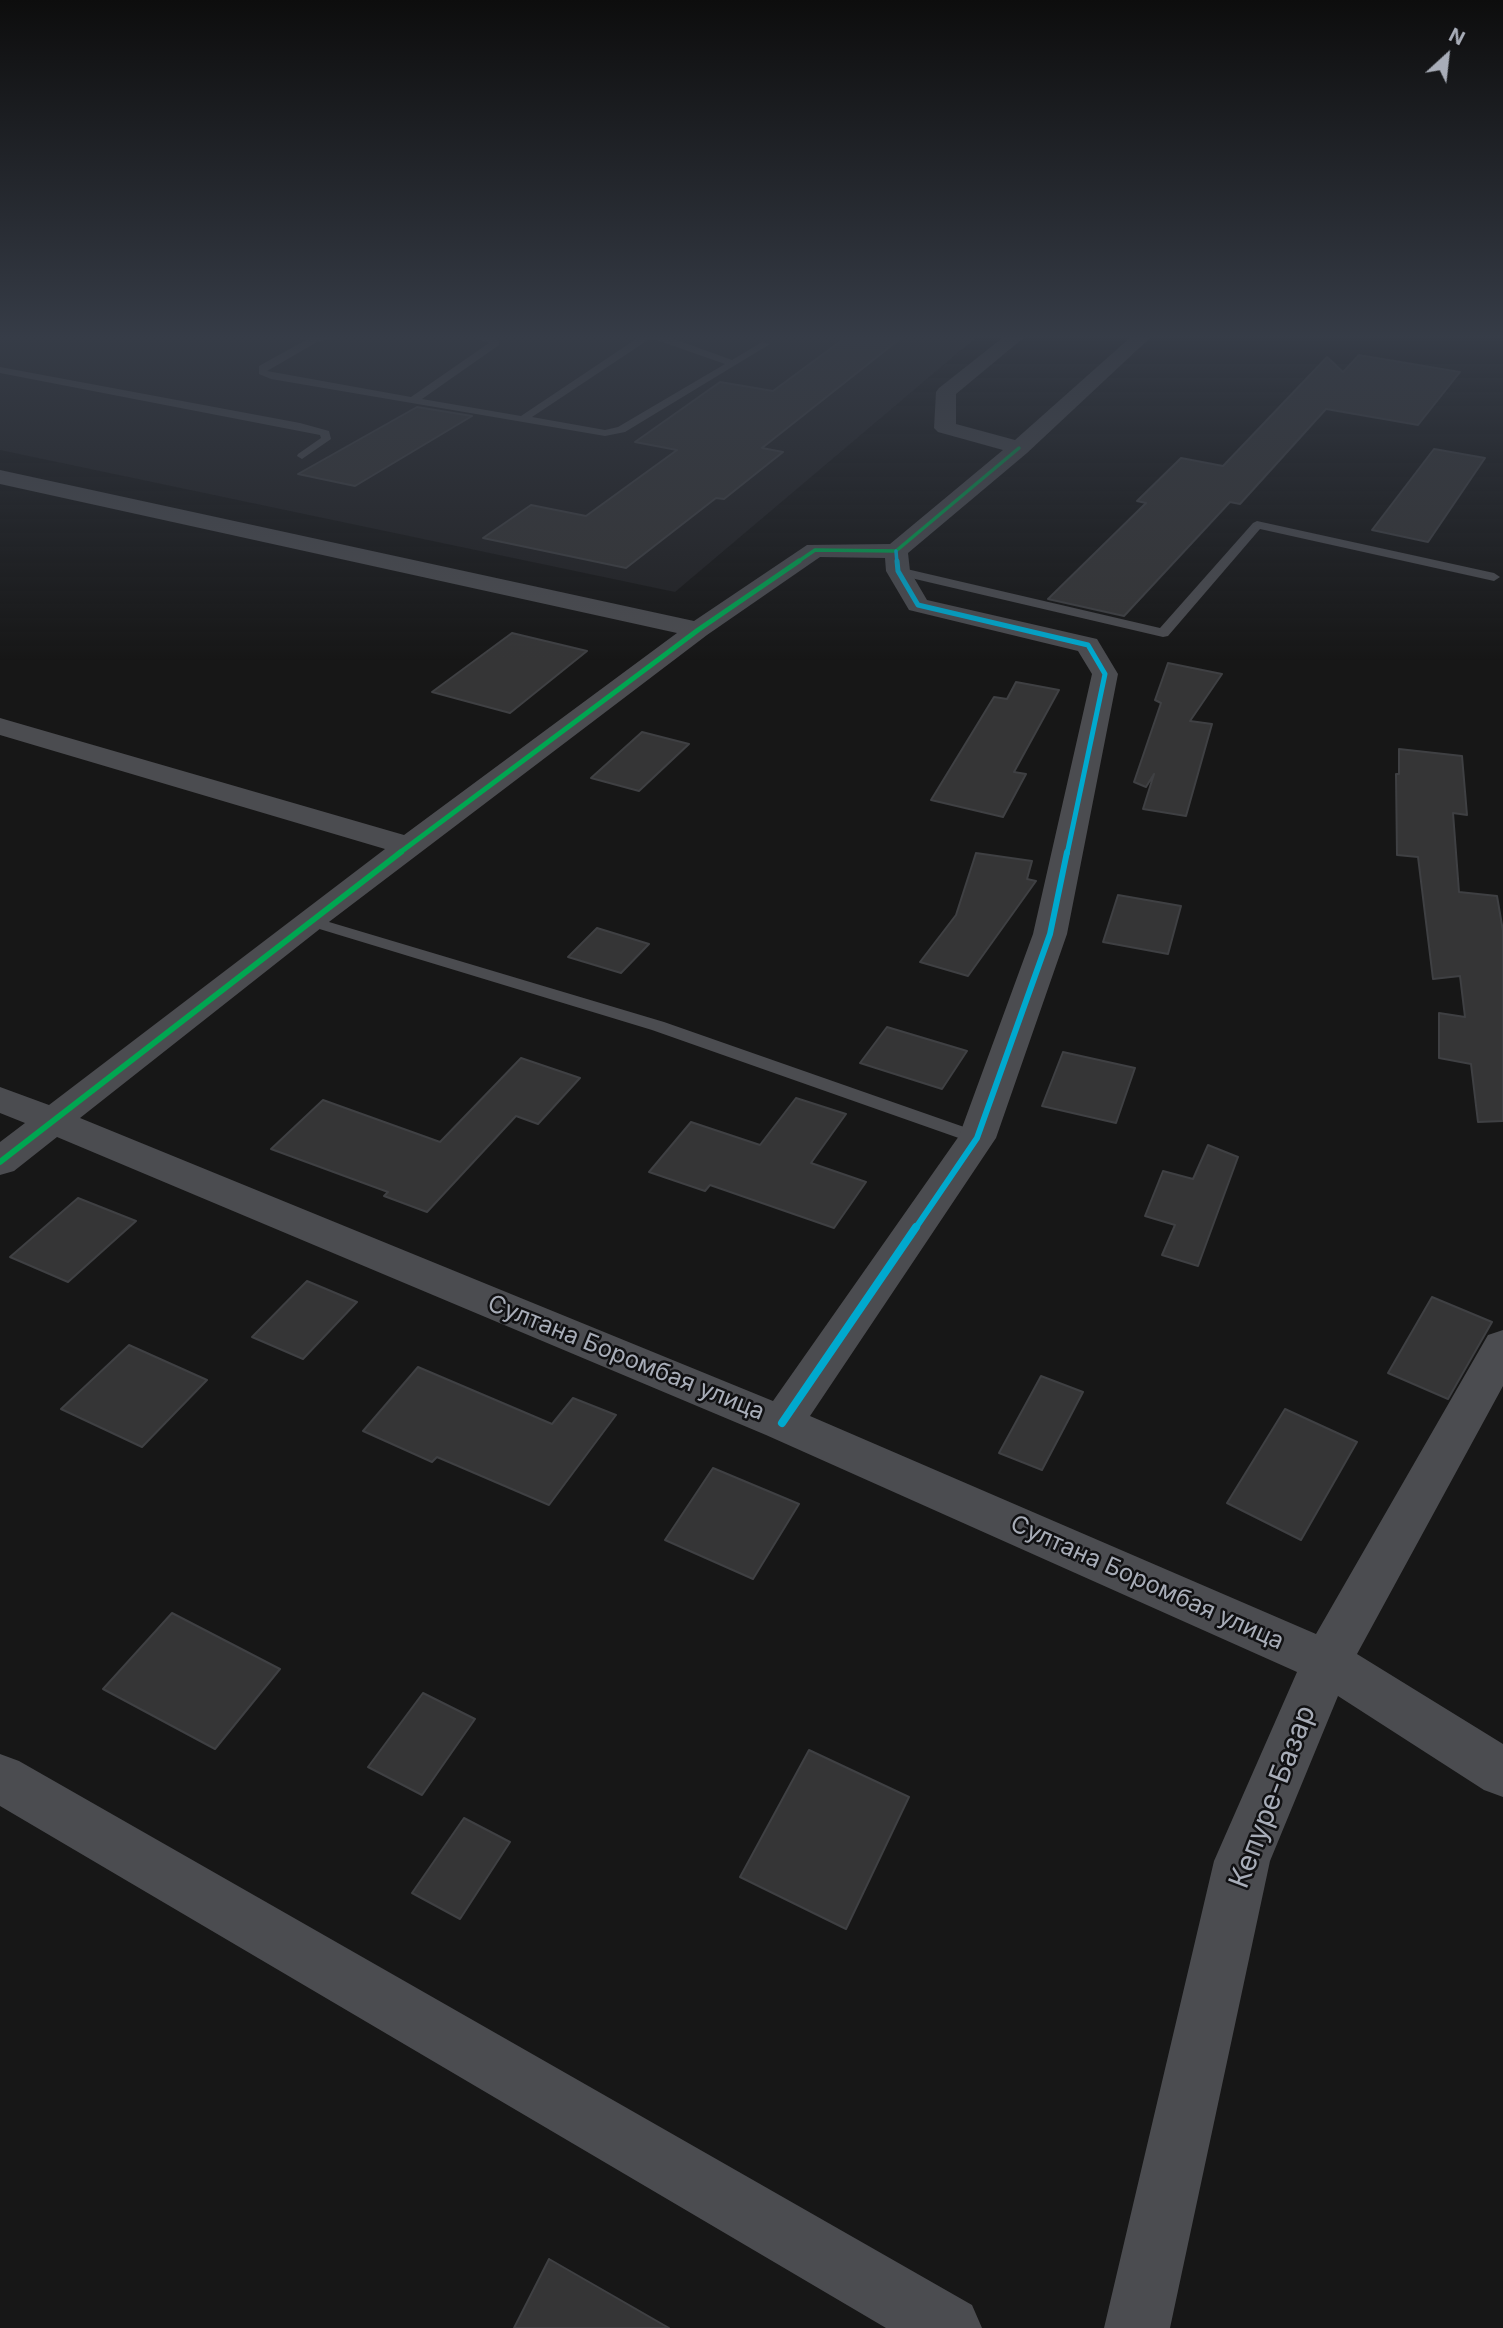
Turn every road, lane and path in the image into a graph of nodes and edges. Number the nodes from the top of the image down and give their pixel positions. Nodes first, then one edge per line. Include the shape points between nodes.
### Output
1 (319, 444) edge
2 (1003, 444) edge
3 (1024, 444) edge
4 (1019, 448) junction
5 (302, 456) dead end
6 (0, 477) edge
7 (897, 561) junction
8 (1494, 577) dead end
9 (698, 630) junction
10 (0, 726) edge
11 (408, 846) junction
12 (309, 921) junction
13 (0, 1099) edge
14 (51, 1120) junction
15 (977, 1138) junction
16 (0, 1162) edge
17 (1503, 1346) edge
18 (782, 1423) junction
19 (1328, 1661) junction
20 (1503, 1773) edge
21 (0, 1778) edge
22 (948, 2328) edge
23 (1137, 2328) edge

1 - 5 lane
2 - 4 street
3 - 4 street
4 - 7 street
6 - 9 street
7 - 8 lane via 1163,632 1257,526
7 - 9 street via 815,550
7 - 15 street via 918,605 1088,645 1104,674 1050,934
9 - 11 street
10 - 11 street
11 - 12 street
12 - 14 street
12 - 15 lane via 658,1026
13 - 14 street, Султана Боромбая улица
14 - 16 street
14 - 18 street, Султана Боромбая улица
15 - 18 street
17 - 19 street, Кепуре-Базар
18 - 19 street, Султана Боромбая улица
19 - 20 street, Султана Боромбая улица
19 - 23 street, Кепуре-Базар via 1242,1861
21 - 22 street

